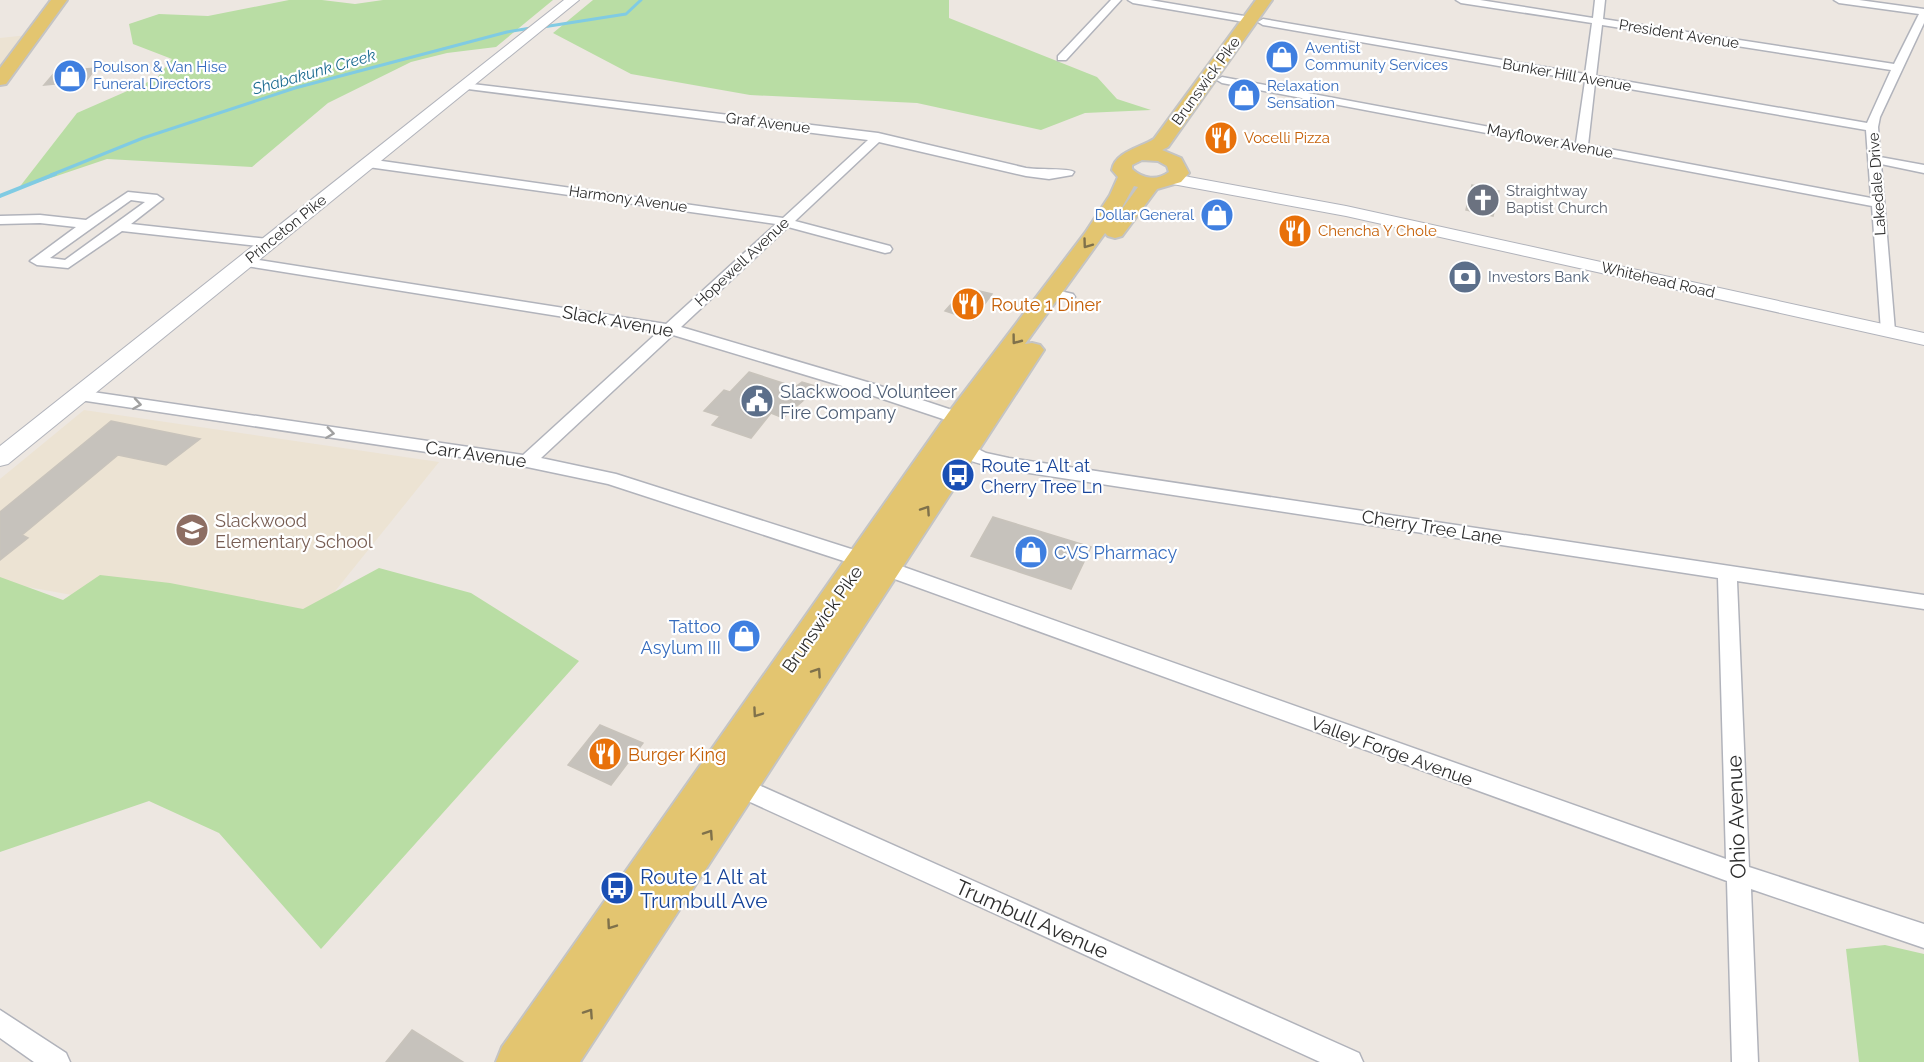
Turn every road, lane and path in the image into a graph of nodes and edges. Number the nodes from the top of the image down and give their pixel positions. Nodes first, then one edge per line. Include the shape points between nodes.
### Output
1 (59, 0) edge
2 (572, 0) edge
3 (1116, 0) edge
4 (1133, 0) edge
5 (1264, 0) edge
6 (1278, 0) edge
7 (1461, 0) edge
8 (1600, 0) edge
9 (1839, 0) edge
10 (1924, 12) edge
11 (1256, 21) junction
12 (1598, 21) junction
13 (1062, 58) dead end
14 (1897, 68) junction
15 (1590, 79) junction
16 (0, 80) edge
17 (1222, 80) junction
18 (464, 86) junction
19 (1872, 127) junction
20 (878, 137) junction
21 (1582, 146) junction
22 (1142, 154) junction
23 (1874, 159) junction
24 (368, 164) junction
25 (1924, 169) edge
26 (1068, 172) dead end
27 (1170, 174) junction
28 (1128, 176) junction
29 (1878, 203) junction
30 (0, 220) edge
31 (785, 222) junction
32 (89, 224) junction
33 (118, 227) junction
34 (268, 243) junction
35 (885, 249) dead end
36 (246, 262) junction
37 (1059, 295) junction
38 (670, 329) junction
39 (1888, 331) junction
40 (1924, 339) edge
41 (79, 395) junction
42 (962, 433) junction
43 (0, 458) edge
44 (527, 461) junction
45 (874, 565) junction
46 (1727, 572) junction
47 (1924, 602) edge
48 (727, 781) junction
49 (1738, 874) junction
50 (1924, 936) edge
51 (0, 1023) edge
52 (57, 1062) edge
53 (517, 1062) edge
54 (556, 1062) edge
55 (1350, 1062) edge
56 (1745, 1062) edge

1 - 16 main road
2 - 18 main road, Princeton Pike
3 - 13 street
4 - 11 street, Bunker Hill Avenue
5 - 11 main road, Brunswick Pike
6 - 11 main road, Brunswick Pike
7 - 12 street, President Avenue
8 - 12 street
9 - 10 street
10 - 14 street, Lakedale Drive
11 - 15 street, Bunker Hill Avenue
11 - 17 main road, Brunswick Pike
11 - 22 main road, Brunswick Pike via 1161,143
12 - 14 street, President Avenue
12 - 15 street
14 - 19 street, Lakedale Drive
15 - 19 street, Bunker Hill Avenue
15 - 21 street
17 - 21 street, Mayflower Avenue
17 - 27 main road, Brunswick Pike via 1178,149
18 - 20 street, Graf Avenue
18 - 24 main road, Princeton Pike
19 - 23 street, Lakedale Drive
20 - 26 street, Graf Avenue via 1026,172
20 - 31 street, Hopewell Avenue
21 - 29 street, Mayflower Avenue
22 - 27 main road via 1164,156
22 - 28 main road, Brunswick Pike via 1123,163 1122,170
23 - 25 street
23 - 29 street, Lakedale Drive
24 - 31 street, Harmony Avenue
24 - 34 main road, Princeton Pike
27 - 28 main road
27 - 37 main road, Brunswick Pike
27 - 39 main road, Whitehead Road via 1260,197 1323,206
28 -> 37 main road, Brunswick Pike
29 - 39 street, Lakedale Drive
30 - 32 street
31 - 35 street, Harmony Avenue
31 - 38 street, Hopewell Avenue
32 - 33 street via 129,196 157,199
32 - 33 street via 37,261 68,264
33 - 34 street
34 - 36 main road, Princeton Pike
36 - 38 street, Slack Avenue
36 - 41 main road, Princeton Pike
37 - 42 main road, Brunswick Pike
38 - 42 street, Slack Avenue via 848,382
38 - 44 street, Hopewell Avenue
39 - 40 main road, Whitehead Road
41 - 43 main road, Princeton Pike
41 -> 44 street, Carr Avenue
42 - 45 main road, Brunswick Pike
42 - 46 street, Cherry Tree Lane via 992,460
44 - 45 street, Carr Avenue via 610,478
45 - 48 main road, Brunswick Pike
45 - 49 street, Valley Forge Avenue
46 - 47 street, Cherry Tree Lane
46 - 49 street, Ohio Avenue
48 -> 53 main road, Brunswick Pike
54 -> 48 main road, Brunswick Pike
48 - 55 street, Trumbull Avenue
49 - 50 street, Valley Forge Avenue
49 - 56 street, Ohio Avenue
51 - 52 street

